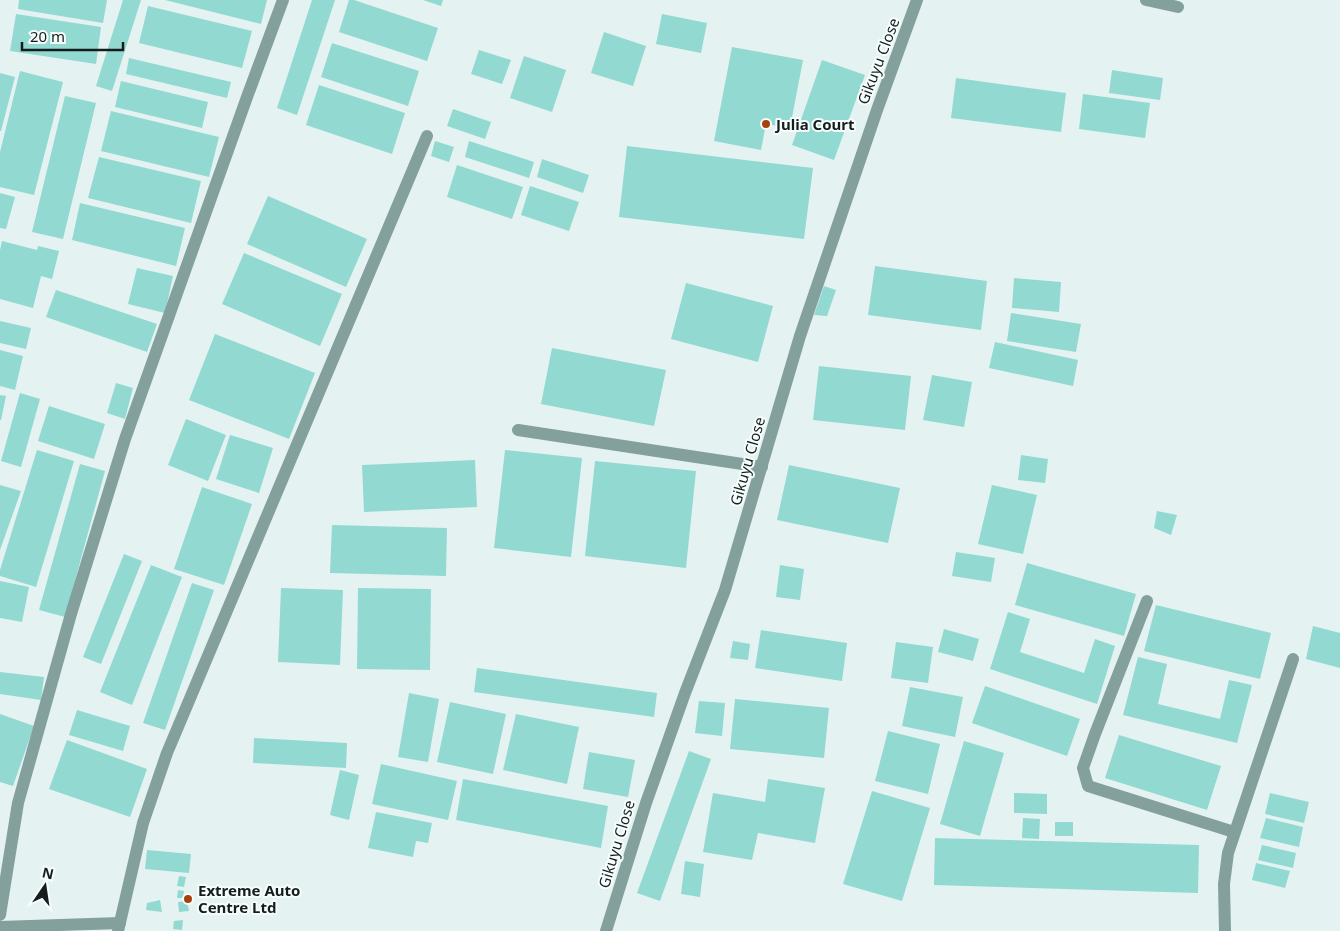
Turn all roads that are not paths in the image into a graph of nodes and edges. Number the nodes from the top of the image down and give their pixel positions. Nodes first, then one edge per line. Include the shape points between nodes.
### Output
1 (283, 0) edge
2 (917, 0) edge
3 (1146, 0) edge
4 (1178, 7) dead end
5 (427, 136) dead end
6 (518, 430) dead end
7 (762, 467) junction
8 (1147, 602) dead end
9 (1293, 659) dead end
10 (1234, 832) junction
11 (0, 915) edge
12 (0, 927) edge
13 (119, 927) edge
14 (606, 931) edge
15 (1225, 931) edge

1 - 11 street via 125,439 79,586 18,803
2 - 7 street, Gikuyu Close via 800,336
3 - 4 street
5 - 13 street via 167,753 143,823
6 - 7 street
7 - 14 street, Gikuyu Close via 725,590 646,803
8 - 10 street via 1083,768 1088,786
9 - 10 street
10 - 15 street via 1224,884
12 - 13 street

